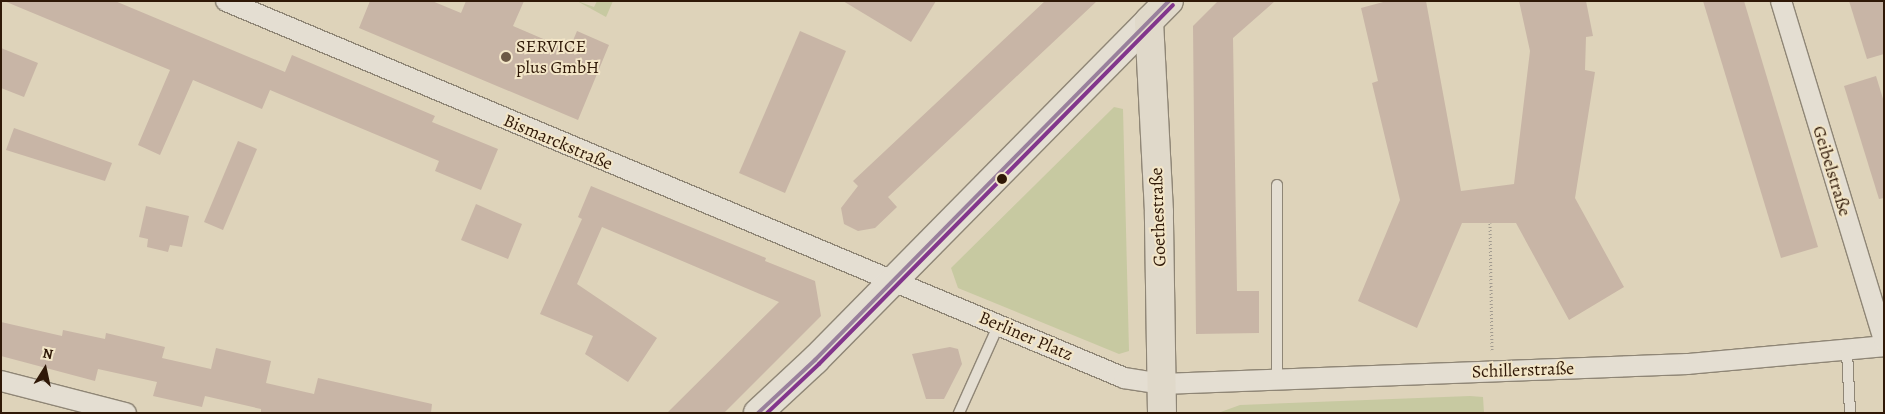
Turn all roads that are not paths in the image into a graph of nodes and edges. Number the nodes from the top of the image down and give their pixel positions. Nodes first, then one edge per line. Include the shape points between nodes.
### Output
1 (226, 1) edge
2 (1169, 1) edge
3 (1781, 1) edge
4 (1149, 21) junction
5 (1276, 185) dead end
6 (892, 279) junction
7 (998, 324) junction
8 (1884, 341) edge
9 (1884, 346) edge
10 (1847, 351) junction
11 (1277, 377) junction
12 (1, 381) edge
13 (1162, 384) junction
14 (126, 413) edge
15 (758, 413) edge
16 (959, 413) edge
17 (1162, 413) edge
18 (1850, 413) edge

1 - 6 street, Bismarckstraße
2 - 4 main road
3 - 8 street, Geibelstraße
4 - 6 street
4 - 13 main road, Goethestraße via 1159,212
5 - 11 lane
6 - 7 street, Berliner Platz
6 - 15 street via 815,360
7 - 13 street, Berliner Platz via 1124,378
7 - 16 lane
9 - 10 street, Schillerstraße
10 - 11 street, Schillerstraße via 1688,364
10 - 18 lane
11 - 13 street, Schillerstraße
12 - 14 street
13 - 17 main road, Goethestraße

